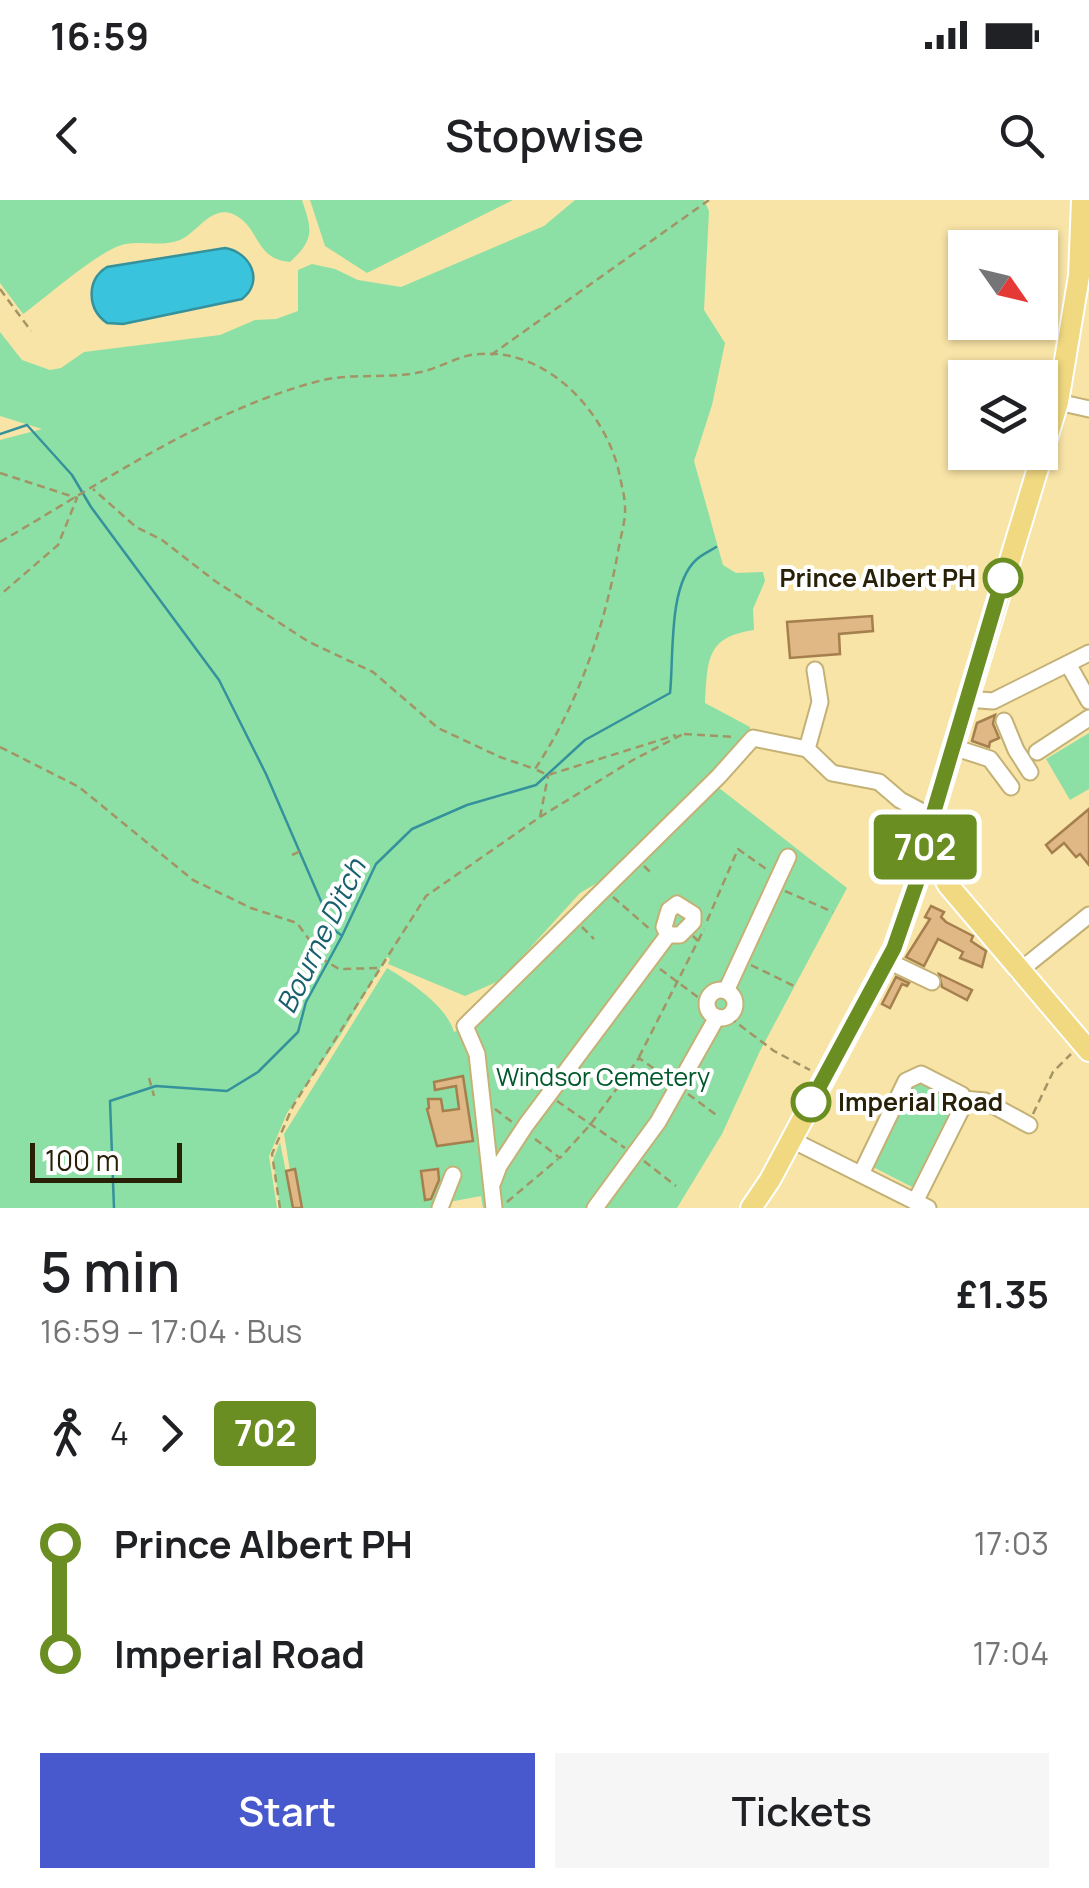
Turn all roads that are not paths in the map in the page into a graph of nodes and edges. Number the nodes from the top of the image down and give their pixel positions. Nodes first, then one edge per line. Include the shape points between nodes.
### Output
1 (1082, 200) edge
2 (1058, 402) joint
3 (1089, 410) edge
4 (1036, 470) edge
5 (1089, 653) edge
6 (1068, 664) junction
7 (814, 670) dead end
8 (967, 699) junction
9 (1089, 701) edge
10 (1000, 711) junction
11 (1089, 718) edge
12 (952, 747) junction
13 (807, 749) junction
14 (1038, 752) dead end
15 (1030, 772) dead end
16 (1011, 787) dead end
17 (931, 821) junction
18 (788, 857) dead end
19 (919, 864) junction
20 (952, 893) junction
21 (1089, 915) edge
22 (902, 924) junction
23 (664, 939) junction
24 (888, 960) junction
25 (1018, 972) junction
26 (932, 982) dead end
27 (726, 991) junction
28 (717, 1012) junction
29 (1082, 1051) edge
30 (963, 1099) junction
31 (1029, 1125) road end
32 (792, 1140) junction
33 (860, 1174) junction
34 (453, 1175) dead end
35 (492, 1186) junction
36 (922, 1205) edge
37 (440, 1208) edge
38 (497, 1208) edge
39 (595, 1208) edge
40 (751, 1208) edge

1 - 2 main road via 1079,276
2 - 3 street
4 - 8 main road
5 - 6 street
6 - 9 street
6 - 10 street
7 - 13 street via 820,702
8 - 10 street
8 - 12 main road
10 - 15 street
11 - 14 street
12 - 16 street via 990,759
12 - 17 main road
13 - 17 street via 832,773 879,782
13 - 35 street via 753,738 465,1026 477,1054
17 - 19 main road via 922,834
17 - 20 main road via 932,854
18 - 27 street
19 - 20 main road via 930,884
19 - 22 main road
20 - 22 main road via 928,893
20 - 25 main road
21 - 25 street
22 - 24 main road
23 - 23 street via 664,917 677,904 693,914 693,936
23 - 35 street via 522,1130
24 - 26 street
24 - 32 main road
25 - 29 main road
27 - 28 street via 715,991
27 - 28 street via 734,1003
28 - 39 street via 679,1087
30 - 31 street via 985,1101
30 - 33 street via 921,1074 906,1081
30 - 36 street
32 - 33 street
32 - 40 main road
33 - 36 street
34 - 37 street
35 - 38 street

